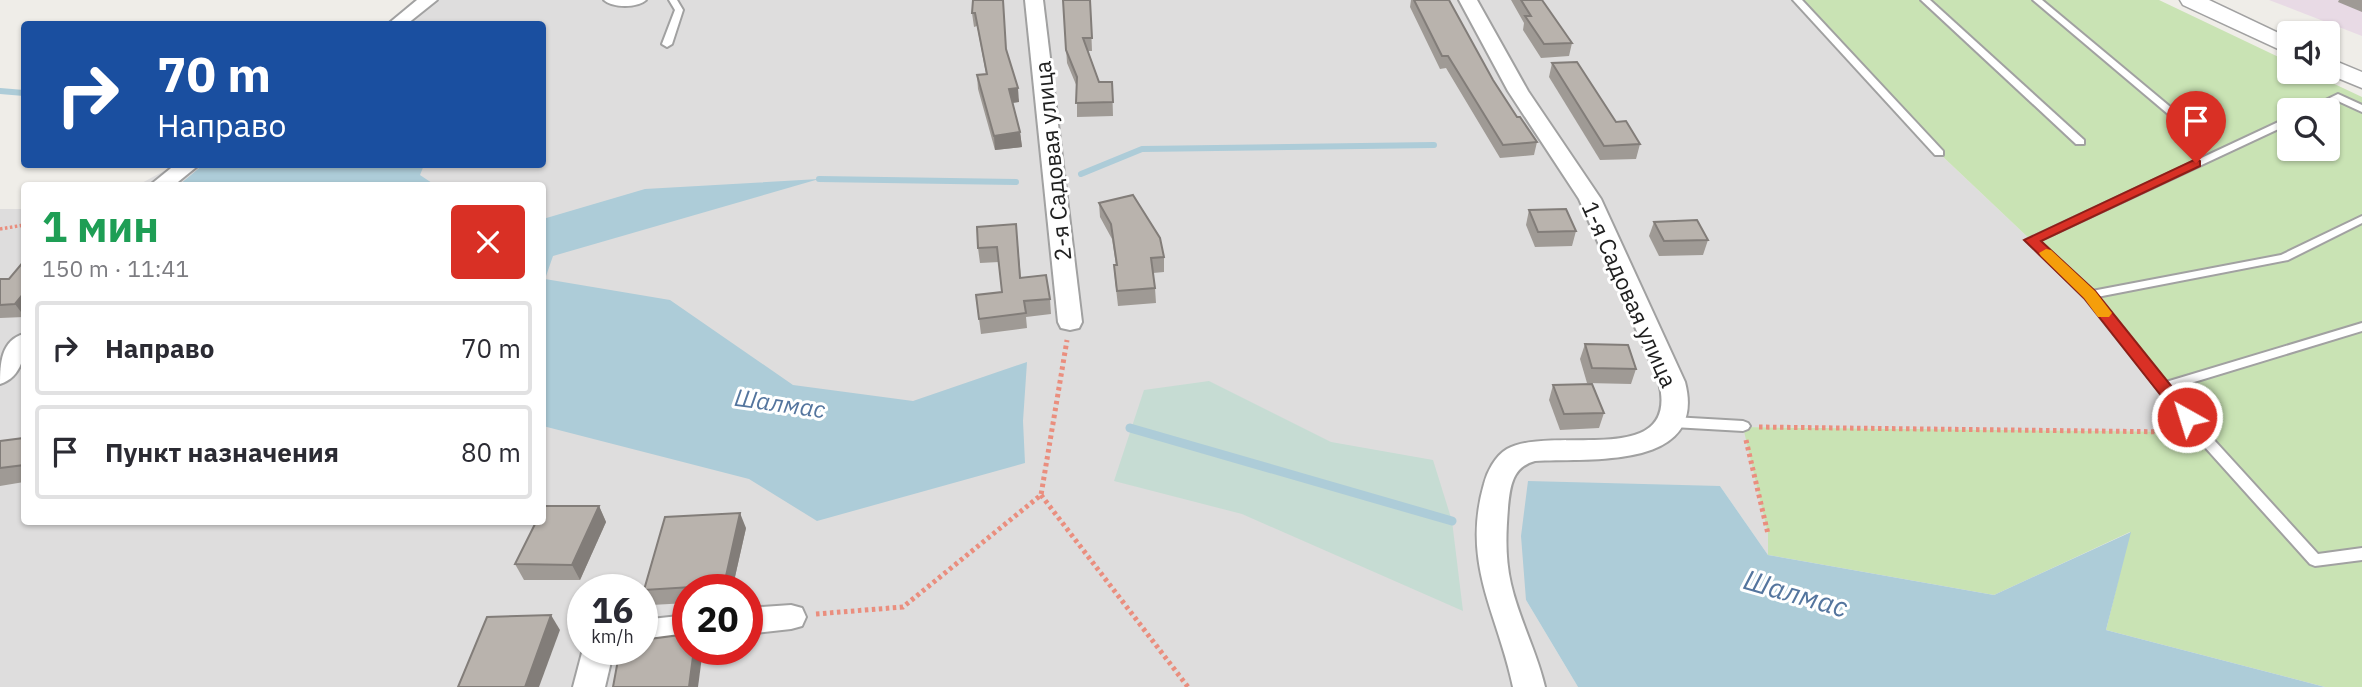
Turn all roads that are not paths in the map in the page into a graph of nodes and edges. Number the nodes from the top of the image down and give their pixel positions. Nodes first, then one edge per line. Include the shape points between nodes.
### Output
1 (428, 0) edge
2 (613, 0) edge
3 (637, 0) edge
4 (673, 0) edge
5 (1034, 0) edge
6 (1468, 0) edge
7 (1797, 0) edge
8 (1925, 0) edge
9 (2037, 0) edge
10 (2191, 0) edge
11 (401, 21) edge
12 (2277, 41) edge
13 (667, 44) dead end
14 (2340, 71) edge
15 (2362, 81) edge
16 (2340, 98) edge
17 (2362, 109) edge
18 (2171, 112) dead end
19 (2277, 126) edge
20 (2080, 142) dead end
21 (1939, 153) dead end
22 (184, 168) edge
23 (165, 182) edge
24 (2362, 219) edge
25 (2089, 295) junction
26 (1070, 322) road end
27 (2362, 327) edge
28 (21, 346) edge
29 (0, 375) edge
30 (2163, 387) junction
31 (1673, 422) junction
32 (1743, 426) road end
33 (2362, 554) edge
34 (791, 617) road end
35 (763, 620) edge
36 (595, 665) edge
37 (589, 687) edge
38 (1529, 687) edge

1 - 11 street
2 - 3 street
4 - 13 lane via 679,10
5 - 26 street, 2-я Садовая улица
6 - 31 street, 1-я Садовая улица via 1518,91 1590,199 1672,382 1677,406
7 - 21 lane
8 - 20 lane
9 - 18 lane
10 - 12 street
14 - 15 street
16 - 17 lane
19 - 25 lane via 2032,240
22 - 23 street
24 - 25 lane via 2284,258
25 - 30 lane
27 - 30 lane
28 - 29 street
30 - 33 lane via 2315,560
31 - 32 lane
31 - 38 street, 1-я Садовая улица via 1656,437 1633,446 1538,451 1518,455 1506,466 1498,481 1490,539 1498,592
34 - 35 street
36 - 37 street

